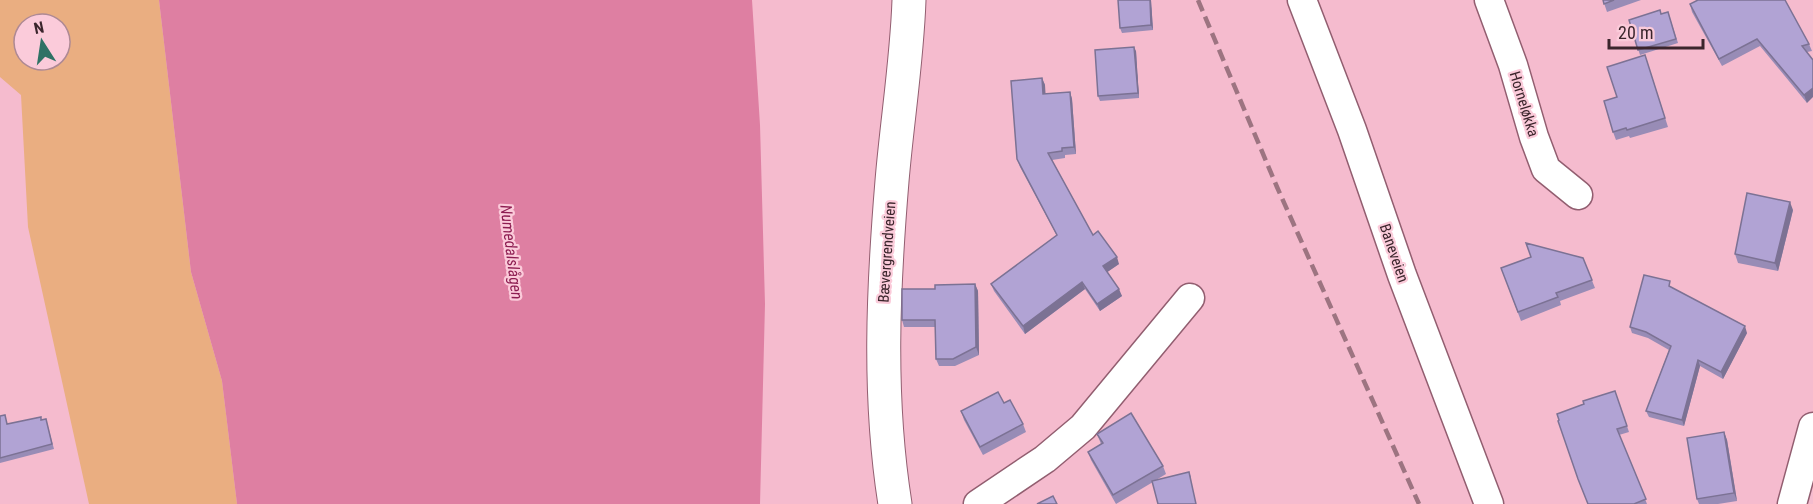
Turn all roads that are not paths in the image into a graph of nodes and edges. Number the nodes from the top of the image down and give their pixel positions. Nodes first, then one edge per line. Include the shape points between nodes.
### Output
1 (909, 0) edge
2 (1302, 0) edge
3 (1489, 0) edge
4 (1578, 195) dead end
5 (1190, 298) dead end
6 (1813, 427) edge
7 (895, 504) edge
8 (978, 504) edge
9 (1489, 504) edge
10 (1792, 504) edge

1 - 7 main road, Bævergrendveien via 884,291 885,412
2 - 9 street, Baneveien
3 - 4 street, Horneløkka via 1546,169
5 - 8 street via 1083,428
6 - 10 street

